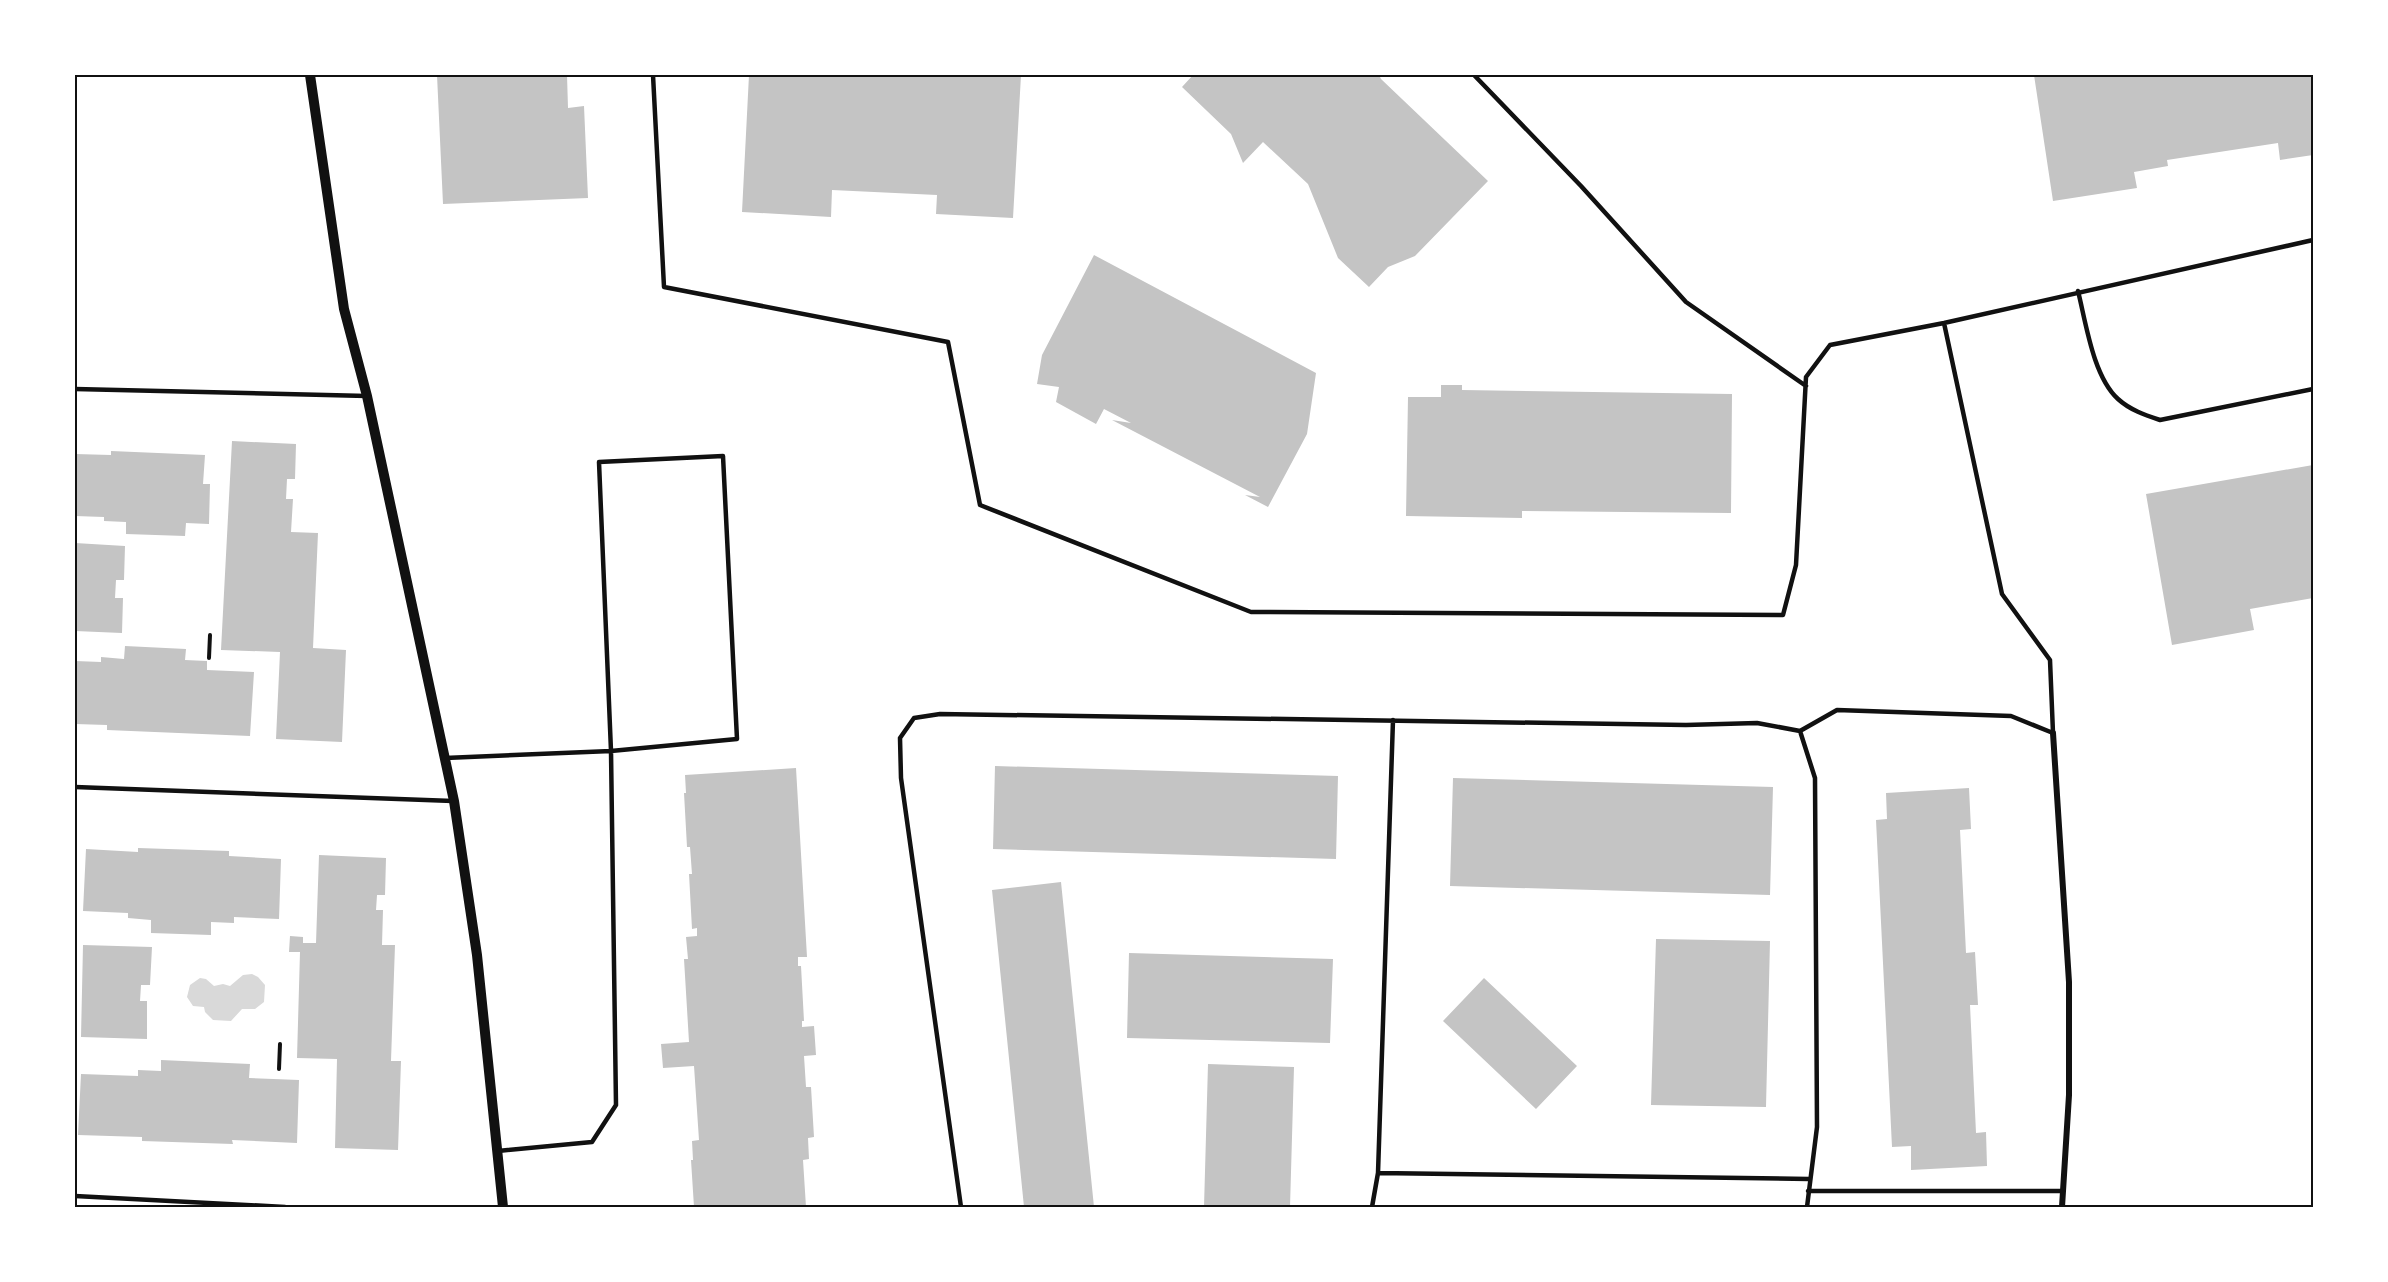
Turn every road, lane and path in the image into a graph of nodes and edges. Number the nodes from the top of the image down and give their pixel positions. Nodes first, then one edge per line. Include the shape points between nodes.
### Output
1 (310, 75) edge
2 (653, 75) edge
3 (1474, 75) edge
4 (2313, 240) edge
5 (2078, 291) junction
6 (1944, 323) junction
7 (1806, 386) junction
8 (75, 389) edge
9 (2313, 389) edge
10 (367, 396) junction
11 (210, 635) dead end
12 (209, 658) dead end
13 (1393, 720) junction
14 (1800, 731) junction
15 (2053, 733) junction
16 (612, 751) junction
17 (445, 758) junction
18 (75, 788) edge
19 (454, 801) junction
20 (280, 1044) dead end
21 (279, 1069) dead end
22 (497, 1152) junction
23 (1378, 1173) junction
24 (1809, 1179) junction
25 (1808, 1191) junction
26 (2063, 1191) junction
27 (75, 1196) edge
28 (285, 1207) edge
29 (503, 1207) edge
30 (961, 1207) edge
31 (1372, 1207) edge
32 (1807, 1207) edge
33 (2062, 1207) edge

1 - 10 street via 344,309
2 - 7 lane via 664,287 948,342 980,505 1251,612 1783,615 1796,565
3 - 7 lane via 1686,302
4 - 5 lane
5 - 6 lane
5 - 9 lane via 2103,377 2118,399 2138,412 2160,420
6 - 7 lane via 1830,345 1806,377
6 - 15 lane via 2002,594 2050,660
8 - 10 lane
10 - 17 street
11 - 12 path
13 - 14 lane via 1757,723
13 - 23 lane
13 - 30 lane via 940,714 914,718 900,738 901,778
14 - 15 lane via 1837,710 2012,716
14 - 24 lane via 1815,778 1817,1127
15 - 26 street via 2069,982 2069,1095
16 - 16 lane via 599,462 723,456 737,739
16 - 17 lane
16 - 22 lane via 616,1105 592,1142
17 - 19 street
18 - 19 lane
19 - 22 street via 477,955
20 - 21 path
22 - 29 street
23 - 24 lane
23 - 31 lane
24 - 25 lane
25 - 26 lane
25 - 32 lane
26 - 33 street
27 - 28 lane

